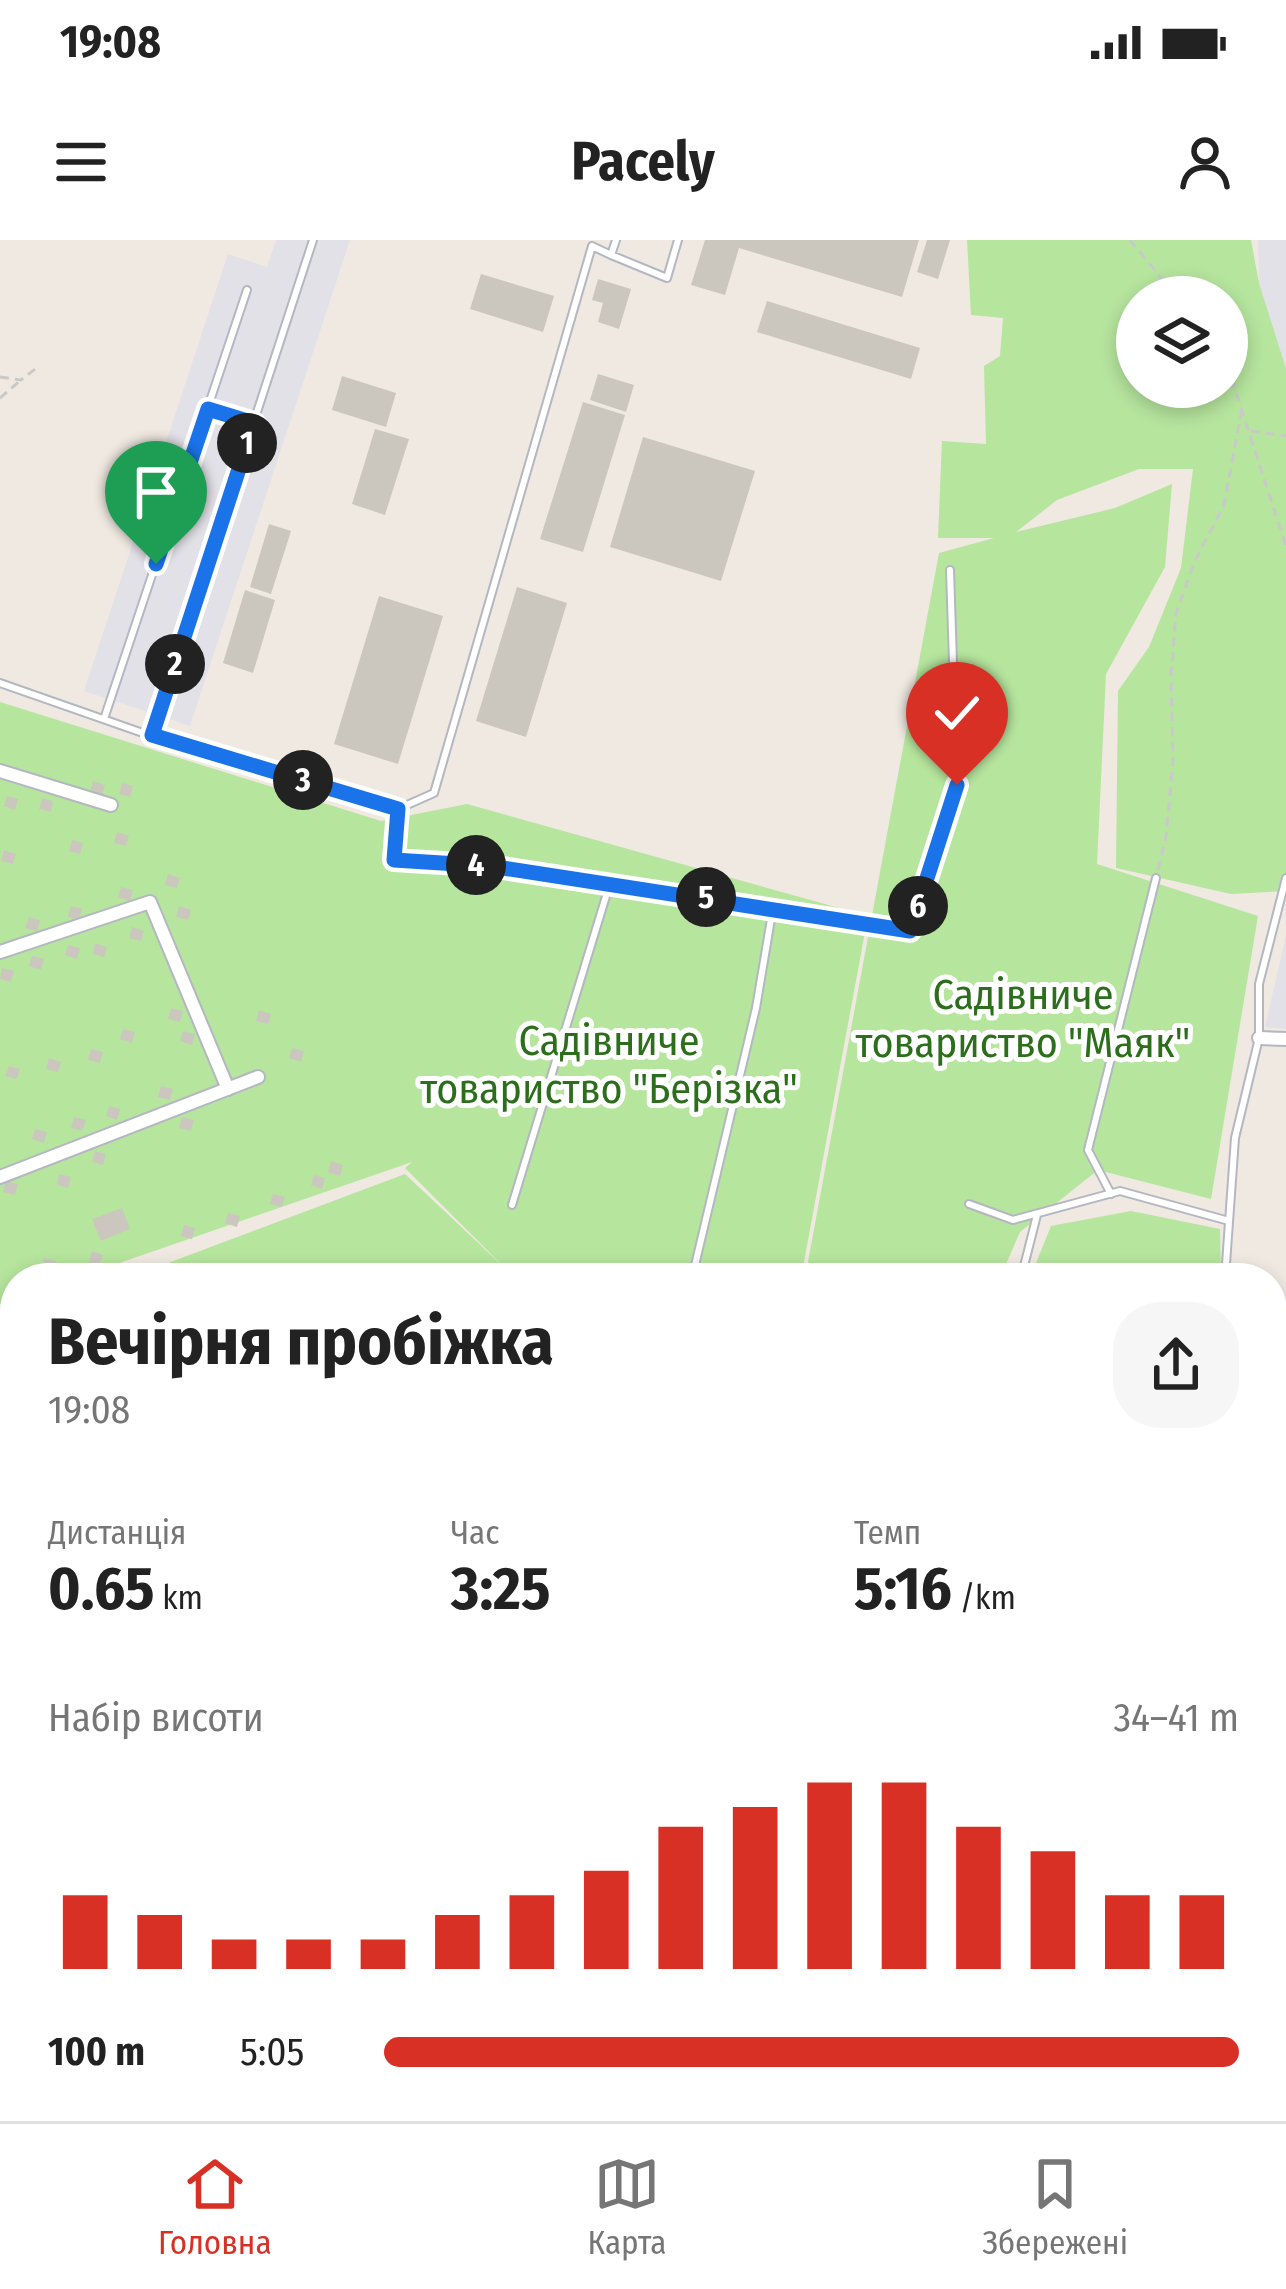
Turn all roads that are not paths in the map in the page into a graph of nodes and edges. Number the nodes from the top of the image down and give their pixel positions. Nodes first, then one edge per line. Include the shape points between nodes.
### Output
1 (313, 240) edge
2 (616, 240) edge
3 (678, 240) edge
4 (611, 255) junction
5 (247, 290) dead end
6 (208, 409) junction
7 (254, 423) junction
8 (950, 570) dead end
9 (0, 683) edge
10 (104, 719) junction
11 (152, 735) junction
12 (0, 771) edge
13 (111, 806) dead end
14 (398, 809) junction
15 (1156, 878) road end
16 (1286, 878) edge
17 (610, 883) junction
18 (773, 907) junction
19 (0, 952) edge
20 (1259, 1038) junction
21 (1286, 1039) edge
22 (257, 1077) dead end
23 (228, 1089) junction
24 (0, 1177) edge
25 (1111, 1194) junction
26 (969, 1204) dead end
27 (512, 1205) dead end
28 (1037, 1215) junction
29 (1228, 1221) junction
30 (696, 1263) edge
31 (1025, 1263) edge
32 (1226, 1263) edge

1 - 7 lane
2 - 4 lane
3 - 4 lane via 667,278
4 - 14 lane via 592,246 434,793
5 - 6 lane
6 - 7 lane
6 - 10 lane
7 - 11 lane
8 - 18 lane via 957,785 910,931
9 - 10 lane
10 - 11 lane
11 - 14 lane
12 - 13 street
14 - 17 lane via 394,860
15 - 25 lane via 1088,1150
16 - 20 lane via 1259,984
17 - 18 lane
17 - 27 lane
18 - 30 lane
19 - 23 street via 150,902
20 - 21 street
20 - 29 lane via 1235,1138
22 - 23 street
23 - 24 street
25 - 28 lane
25 - 29 lane
26 - 28 lane via 1012,1220
28 - 31 lane
29 - 32 lane

